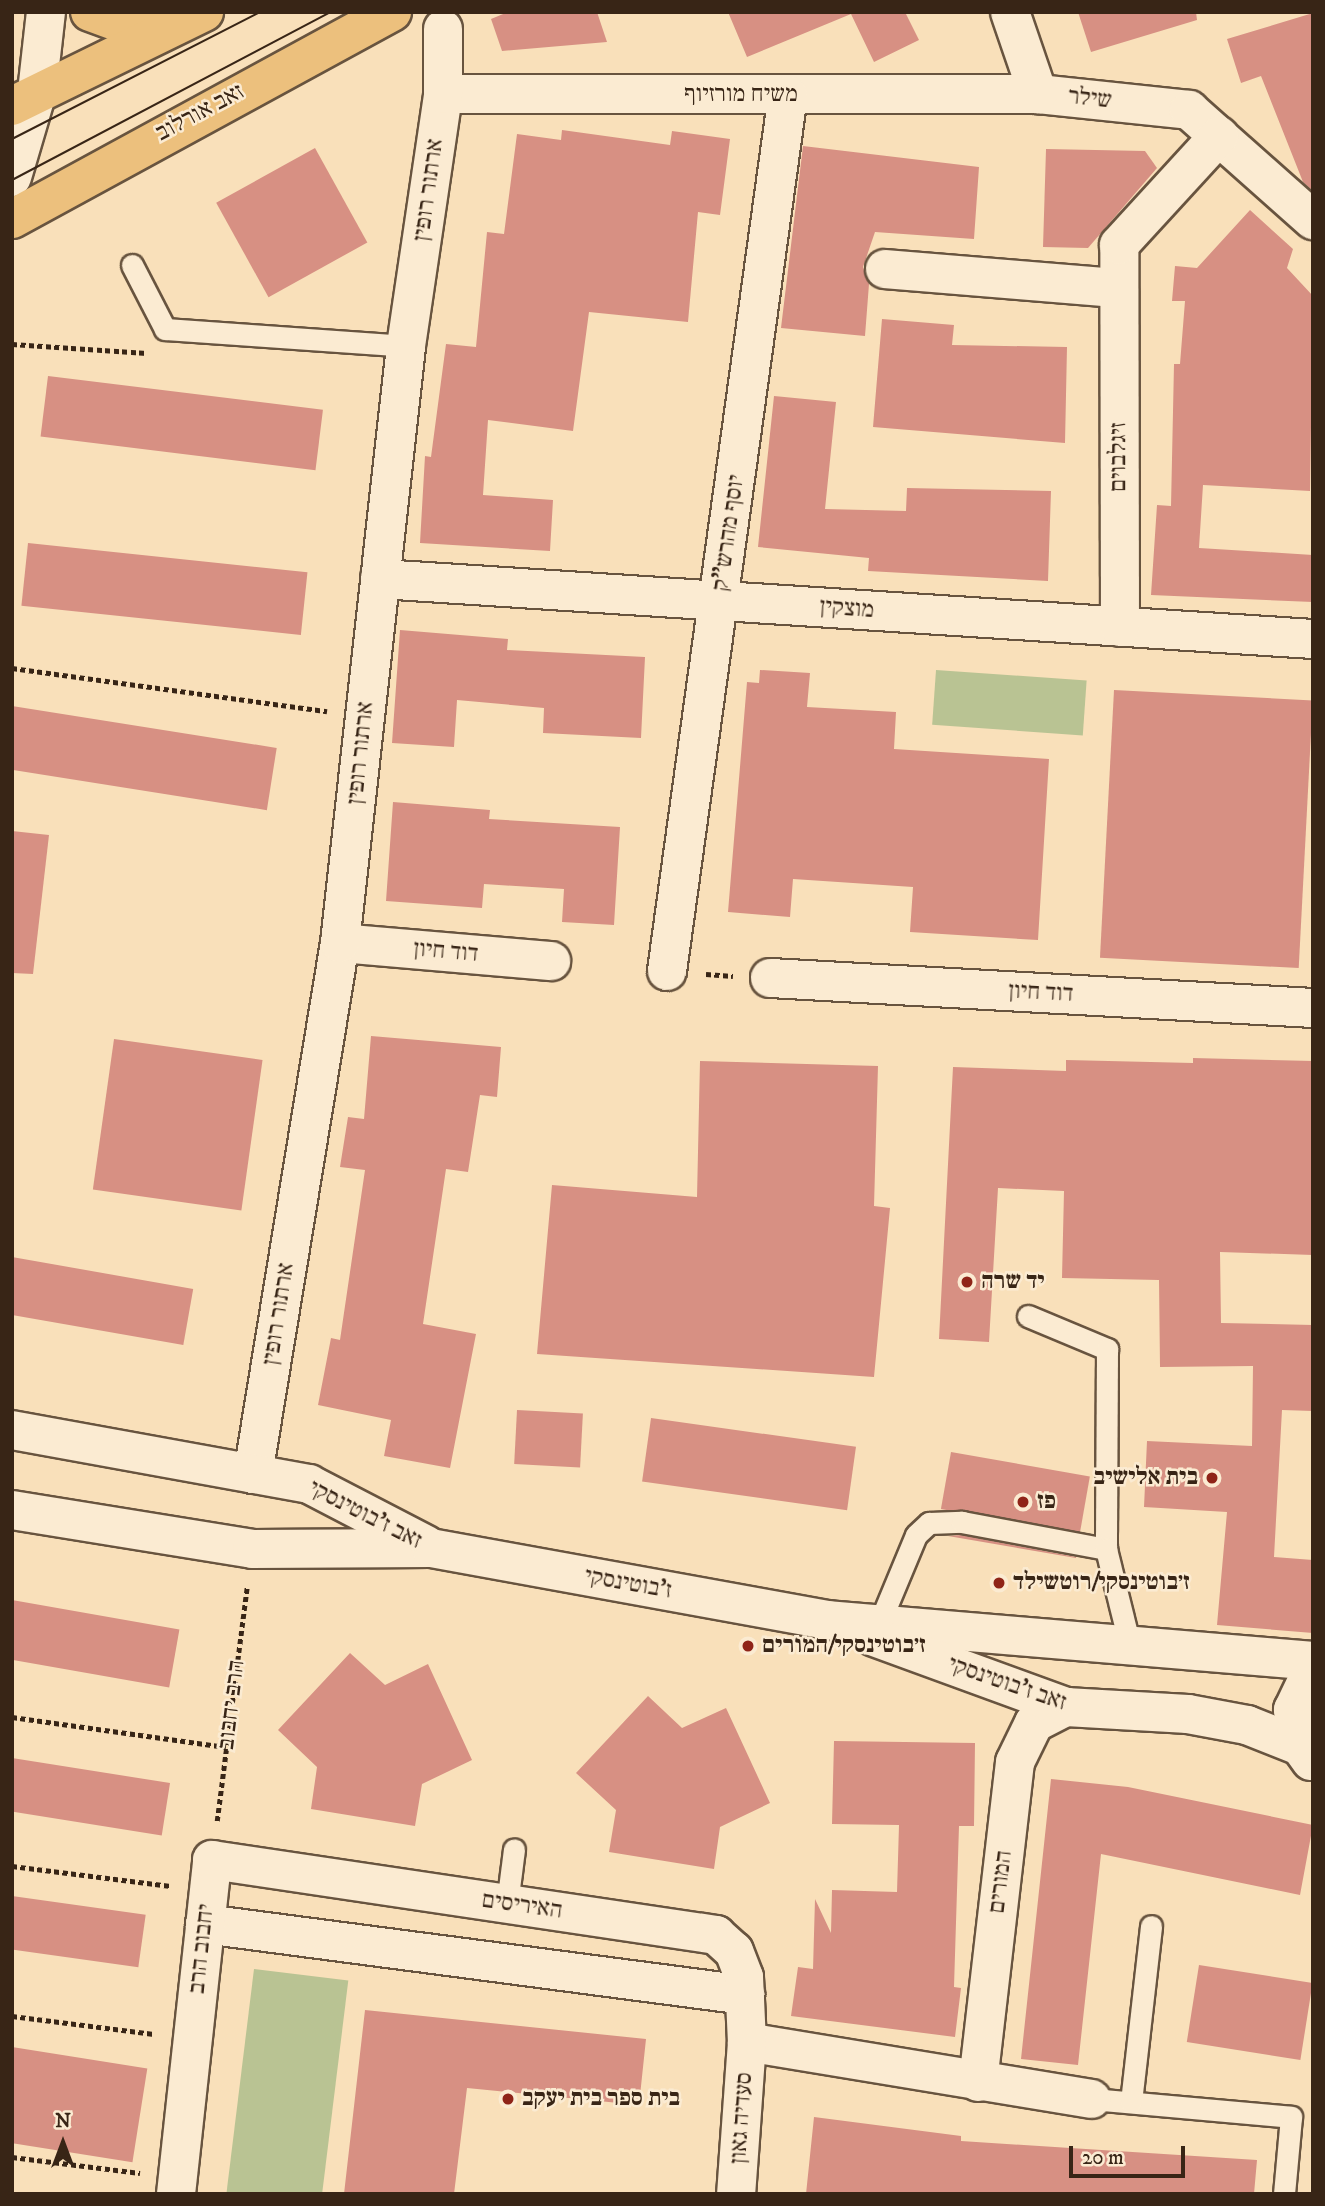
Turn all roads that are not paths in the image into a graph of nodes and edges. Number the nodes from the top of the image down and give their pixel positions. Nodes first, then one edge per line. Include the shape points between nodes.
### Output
1 (46, 12) edge
2 (90, 12) edge
3 (203, 12) edge
4 (392, 12) edge
5 (1010, 12) edge
6 (443, 29) dead end
7 (443, 94) junction
8 (1038, 94) junction
9 (788, 95) junction
10 (25, 99) edge
11 (1219, 136) junction
12 (12, 177) edge
13 (12, 219) edge
14 (1313, 220) edge
15 (132, 265) dead end
16 (885, 269) dead end
17 (1118, 288) junction
18 (406, 346) junction
19 (380, 579) junction
20 (720, 601) junction
21 (1120, 627) junction
22 (1313, 639) edge
23 (340, 943) junction
24 (551, 961) dead end
25 (667, 971) road end
26 (770, 978) road end
27 (1313, 1007) edge
28 (1028, 1316) dead end
29 (12, 1430) edge
30 (253, 1474) junction
31 (12, 1510) edge
32 (430, 1548) junction
33 (1106, 1549) junction
34 (826, 1620) junction
35 (879, 1624) junction
36 (1129, 1642) junction
37 (1313, 1661) edge
38 (1313, 1668) edge
39 (1066, 1707) junction
40 (1306, 1755) edge
41 (514, 1849) dead end
42 (208, 1892) junction
43 (507, 1904) junction
44 (1151, 1926) dead end
45 (745, 1995) junction
46 (747, 2042) junction
47 (978, 2082) junction
48 (1091, 2099) joint
49 (1131, 2102) junction
50 (177, 2186) edge
51 (736, 2194) edge
52 (1284, 2194) edge

1 - 10 street
2 - 3 main road via 141,25
3 - 10 main road
4 - 13 main road, זאב אורלוב
5 - 8 street, שילר
6 - 7 street, ארתור רופין
7 - 9 street, משיח מורזיוף
7 - 18 street, ארתור רופין
8 - 9 street, משיח מורזיוף
8 - 11 street, שילר via 1189,110
9 - 20 street, יוסף מהרש"ק
10 - 12 street
11 - 14 street
11 - 17 street, זיגלבוים via 1119,246
15 - 18 lane via 165,329
16 - 17 street
17 - 21 street, זיגלבוים
18 - 19 street, ארתור רופין
19 - 20 street, מוצקין
19 - 23 street, ארתור רופין
20 - 21 street, מוצקין
20 - 25 street, יוסף מהרש"ק
21 - 22 street, מוצקין
23 - 24 street, דוד חיון
23 - 30 street, ארתור רופין
26 - 27 street, דוד חיון
28 - 33 lane via 1107,1349
29 - 30 street, זאב ז'בוטינסקי
30 - 32 street, זאב ז'בוטינסקי via 309,1484
31 - 32 street, זאב ז'בוטינסקי via 252,1549
32 - 34 street, ז'בוטינסקי
33 - 35 lane via 962,1522 929,1523 916,1535
33 - 36 lane
34 - 35 street, זאב ז'בוטינסקי
34 - 39 street, זאב ז'בוטינסקי
35 - 36 street, זאב ז'בוטינסקי
36 - 37 street, זאב ז'בוטינסקי
38 - 40 street via 1293,1710
39 - 40 street, זאב ז'בוטינסקי via 1188,1714 1247,1725
39 - 47 street, המורים via 1034,1723 1015,1762
41 - 43 lane
42 - 43 street, האיריסים
42 - 45 street
42 - 50 street, יחבוב הרב
43 - 45 street, האיריסים via 716,1935 734,1951
44 - 49 lane
45 - 46 street, האיריסים
46 - 47 street
46 - 51 street, סעדיה גאון
47 - 48 street
48 - 49 lane
49 - 52 lane via 1290,2117

